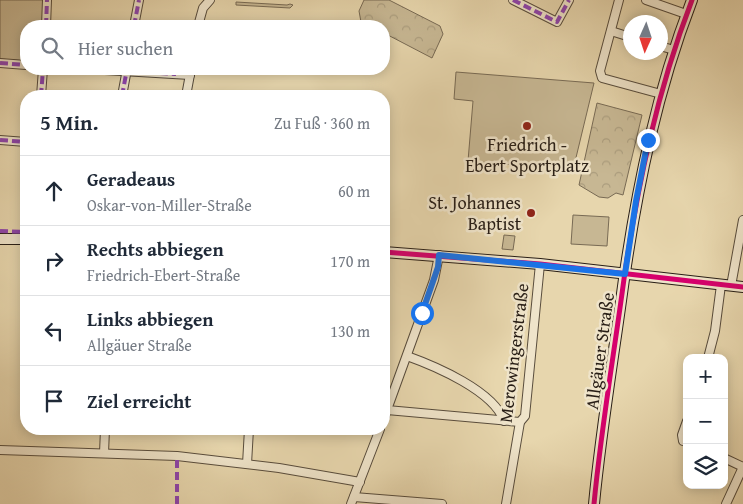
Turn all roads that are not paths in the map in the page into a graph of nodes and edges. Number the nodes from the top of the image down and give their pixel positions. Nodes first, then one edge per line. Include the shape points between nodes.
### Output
1 (47, 0) edge
2 (139, 0) edge
3 (210, 0) edge
4 (513, 0) edge
5 (569, 0) edge
6 (619, 0) edge
7 (646, 0) edge
8 (692, 0) edge
9 (686, 14) junction
10 (46, 20) edge
11 (135, 20) edge
12 (200, 20) edge
13 (611, 31) junction
14 (623, 35) edge
15 (668, 48) edge
16 (674, 50) junction
17 (0, 63) edge
18 (20, 65) edge
19 (43, 75) edge
20 (125, 75) edge
21 (190, 75) edge
22 (41, 90) edge
23 (123, 90) edge
24 (187, 90) edge
25 (661, 94) junction
26 (0, 140) edge
27 (20, 142) edge
28 (743, 220) edge
29 (0, 239) edge
30 (20, 240) edge
31 (390, 252) edge
32 (439, 255) junction
33 (540, 264) junction
34 (625, 274) junction
35 (726, 285) junction
36 (743, 287) edge
37 (709, 354) edge
38 (407, 356) junction
39 (390, 401) edge
40 (390, 414) edge
41 (504, 421) junction
42 (520, 422) junction
43 (105, 435) edge
44 (249, 435) edge
45 (378, 435) edge
46 (0, 450) edge
47 (104, 453) junction
48 (728, 460) edge
49 (247, 464) junction
50 (743, 467) edge
51 (360, 482) junction
52 (353, 501) edge
53 (436, 504) edge
54 (442, 504) edge
55 (506, 504) edge
56 (594, 504) edge
57 (726, 504) edge

1 - 10 street
2 - 11 street
3 - 12 street via 203,8
4 - 5 street via 557,22
6 - 13 street
7 - 9 street
8 - 9 main road, Allgäuer Straße
9 - 16 main road, Allgäuer Straße
13 - 14 street
13 - 25 street via 600,71 602,78
15 - 16 street
16 - 25 main road, Allgäuer Straße
17 - 18 street
19 - 22 street
20 - 23 street
21 - 24 street
25 - 34 main road, Allgäuer Straße via 640,176
26 - 27 street
28 - 35 street
29 - 30 main road
31 - 32 main road
32 - 33 main road
32 - 38 street via 434,280
33 - 34 main road
33 - 42 street, Merowingerstraße via 525,416
34 - 35 main road
34 - 56 main road, Allgäuer Straße
35 - 36 main road
35 - 37 street
38 - 39 street
38 - 41 street via 445,370 494,404
40 - 41 street
41 - 42 street
42 - 55 street, Merowingerstraße
43 - 47 street
44 - 49 street
45 - 51 street
46 - 47 street
47 - 49 street via 177,456
48 - 50 street
49 - 51 street
50 - 57 street
51 - 52 street
52 - 53 street
53 - 54 street

